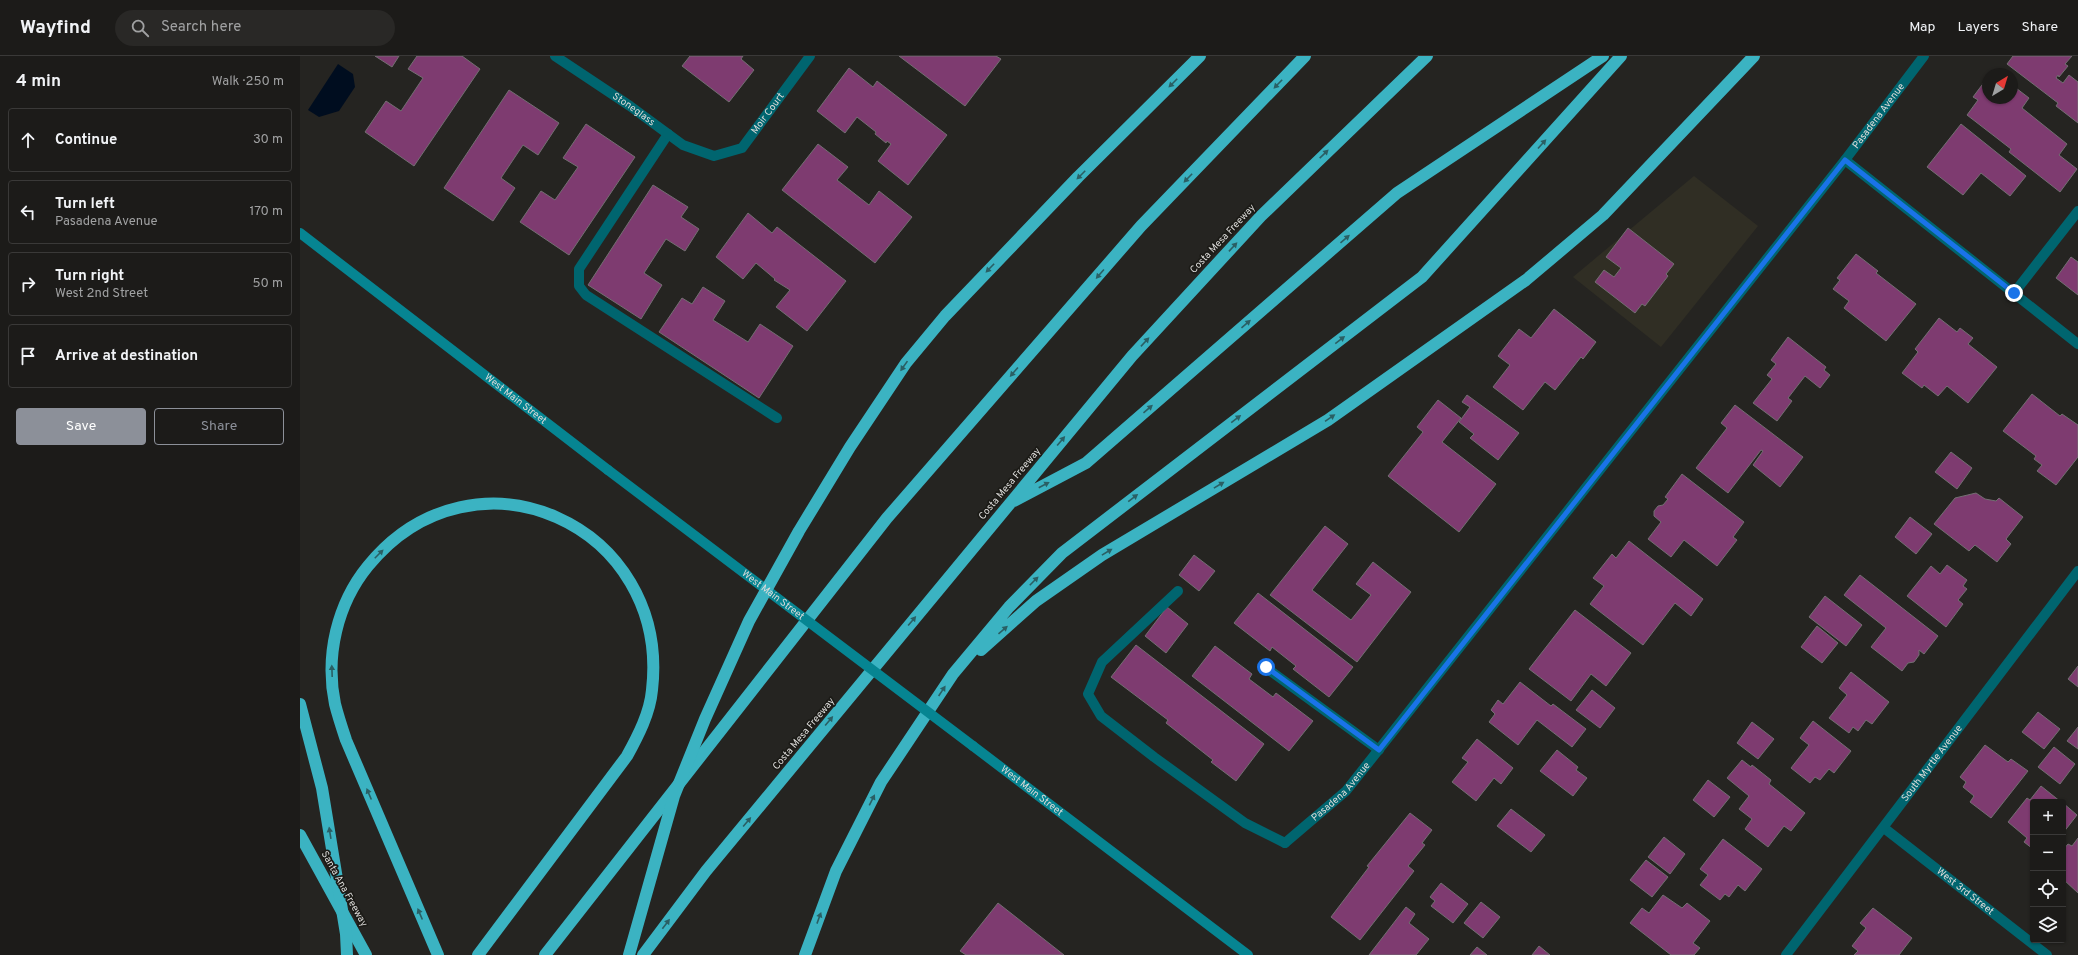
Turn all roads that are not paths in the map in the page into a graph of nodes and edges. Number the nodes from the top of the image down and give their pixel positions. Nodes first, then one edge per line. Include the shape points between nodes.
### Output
1 (555, 56) edge
2 (810, 56) edge
3 (1200, 56) edge
4 (1305, 56) edge
5 (1427, 56) edge
6 (1603, 56) edge
7 (1621, 56) edge
8 (1754, 56) edge
9 (1924, 56) edge
10 (668, 134) junction
11 (714, 156) joint
12 (1845, 160) junction
13 (2078, 211) edge
14 (300, 233) edge
15 (2014, 293) junction
16 (2078, 344) edge
17 (777, 418) dead end
18 (1009, 504) junction
19 (2078, 571) edge
20 (1178, 591) dead end
21 (1266, 667) dead end
22 (953, 674) junction
23 (300, 704) edge
24 (1379, 750) junction
25 (1884, 828) junction
26 (300, 835) edge
27 (437, 952) edge
28 (347, 955) edge
29 (366, 955) edge
30 (478, 955) edge
31 (545, 955) edge
32 (629, 955) edge
33 (643, 955) edge
34 (805, 955) edge
35 (1248, 955) edge
36 (1786, 955) edge
37 (2048, 955) edge

1 - 10 street, Stoneglass
2 - 11 street, Moir Court via 742,148
3 -> 32 highway, bridge via 1078,177 945,316 906,363 850,447 749,621 705,719 674,796
4 -> 31 highway via 1141,226 887,518
18 -> 5 highway, Costa Mesa Freeway via 1132,356 1261,216
18 -> 6 highway via 1086,463 1397,193
22 -> 7 highway via 1008,607 1062,553 1422,277
22 -> 8 highway via 1036,601 1102,555 1328,420 1526,280 1603,214
9 - 12 street, Pasadena Avenue
10 - 11 street, Stoneglass via 683,145
10 - 17 street via 579,269 579,286 586,294
12 - 15 street
12 - 24 street, Pasadena Avenue
13 - 15 street
14 - 35 street, West Main Street, bridge
15 - 16 street
33 -> 18 highway, Costa Mesa Freeway via 706,871
19 - 25 street, South Myrtle Avenue
20 - 24 street, Pasadena Avenue via 1102,662 1088,694 1100,716 1246,823 1285,843 1346,791
21 - 24 street
34 -> 22 highway via 836,871 881,782
28 -> 23 highway, bridge via 346,934 322,788
25 - 36 street, South Myrtle Avenue
25 - 37 street, West 3rd Street
26 - 29 highway, Santa Ana Freeway
27 -> 30 highway via 346,740 335,704 332,682 334,638 350,594 360,576 399,534 416,523 455,508 514,505 536,509 572,525 600,544 622,569 639,596 649,625 654,661 652,690 637,738 627,756

